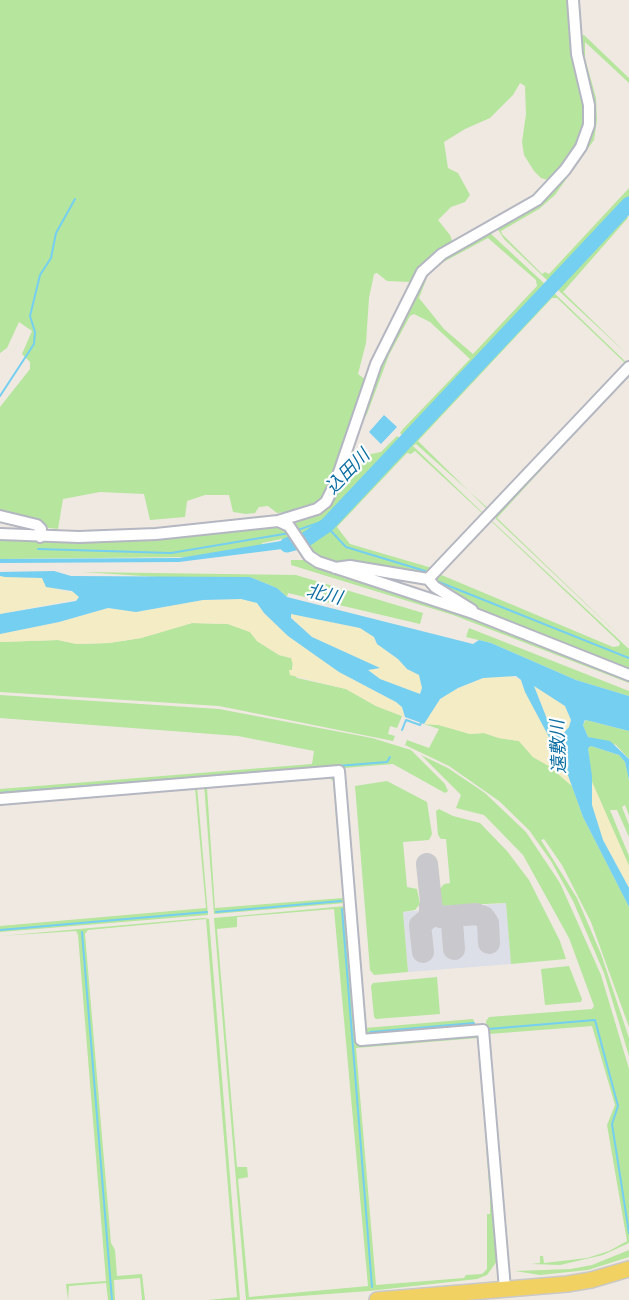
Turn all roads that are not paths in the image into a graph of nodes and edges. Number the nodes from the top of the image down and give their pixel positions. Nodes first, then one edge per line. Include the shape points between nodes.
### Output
1 (573, 0) edge
2 (629, 367) edge
3 (0, 516) edge
4 (284, 523) junction
5 (0, 534) edge
6 (40, 537) junction
7 (332, 569) junction
8 (428, 579) junction
9 (473, 613) junction
10 (629, 675) edge
11 (0, 799) edge
12 (629, 1269) edge
13 (505, 1289) junction
14 (377, 1300) edge

1 - 4 street via 577,54 590,105 589,125 581,147 537,200 442,254 422,272 376,364 329,498 317,509
2 - 8 street
3 - 6 street via 37,525
4 - 6 street via 137,535
4 - 7 street via 313,560
5 - 6 street
7 - 8 street via 350,566
7 - 9 street
8 - 9 street
9 - 10 street
11 - 13 street via 339,771 361,1040 483,1030
12 - 13 main road via 578,1283
13 - 14 main road

